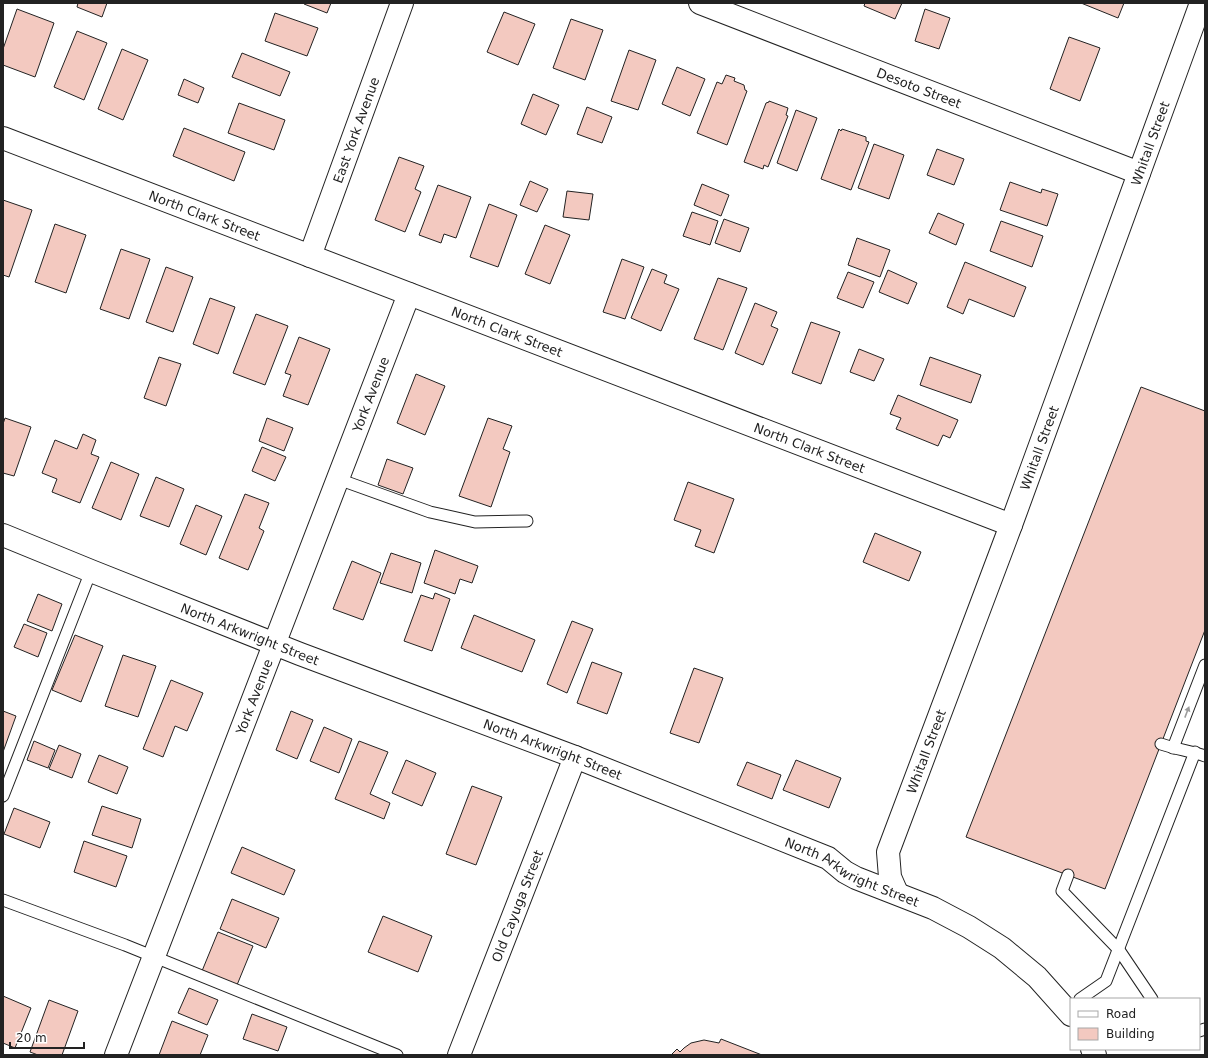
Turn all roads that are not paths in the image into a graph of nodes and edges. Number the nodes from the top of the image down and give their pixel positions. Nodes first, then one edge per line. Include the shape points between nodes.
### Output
1 (402, 3) edge
2 (700, 3) edge
3 (1201, 3) edge
4 (1205, 5) edge
5 (3, 138) edge
6 (1139, 173) junction
7 (310, 256) junction
8 (409, 294) junction
9 (338, 479) junction
10 (526, 521) dead end
11 (1010, 525) junction
12 (3, 535) edge
13 (91, 571) junction
14 (274, 643) junction
15 (1205, 665) edge
16 (1161, 744) dead end
17 (1173, 748) junction
18 (1200, 754) edge
19 (575, 757) junction
20 (3, 796) edge
21 (1068, 875) dead end
22 (897, 893) junction
23 (3, 900) edge
24 (1119, 950) junction
25 (154, 957) junction
26 (1084, 998) edge
27 (1151, 998) edge
28 (1070, 1005) edge
29 (116, 1055) edge
30 (397, 1055) edge
31 (459, 1055) edge

1 - 7 street, East York Avenue
2 - 6 street, Desoto Street
3 - 4 lane
3 - 6 street, Whitall Street
5 - 7 street, North Clark Street
6 - 11 street, Whitall Street
7 - 8 street, North Clark Street
8 - 9 street, York Avenue
8 - 11 street, North Clark Street
9 - 10 lane via 430,512 475,522
9 - 14 street, York Avenue
11 - 22 street, Whitall Street via 888,852 890,877
12 - 13 street, North Arkwright Street
13 - 14 street, North Arkwright Street
13 - 20 lane
14 - 19 street, North Arkwright Street
14 - 25 street, York Avenue
17 -> 15 lane
16 - 17 lane
17 - 18 lane
18 - 24 lane
19 - 22 street, North Arkwright Street via 828,858 856,878
19 - 31 street, Old Cayuga Street
21 - 24 lane via 1062,891
22 - 28 street, North Arkwright Street via 970,927 995,944
23 - 25 lane
24 - 26 lane via 1106,981
24 - 27 lane
25 - 29 street, York Avenue
25 - 30 lane

